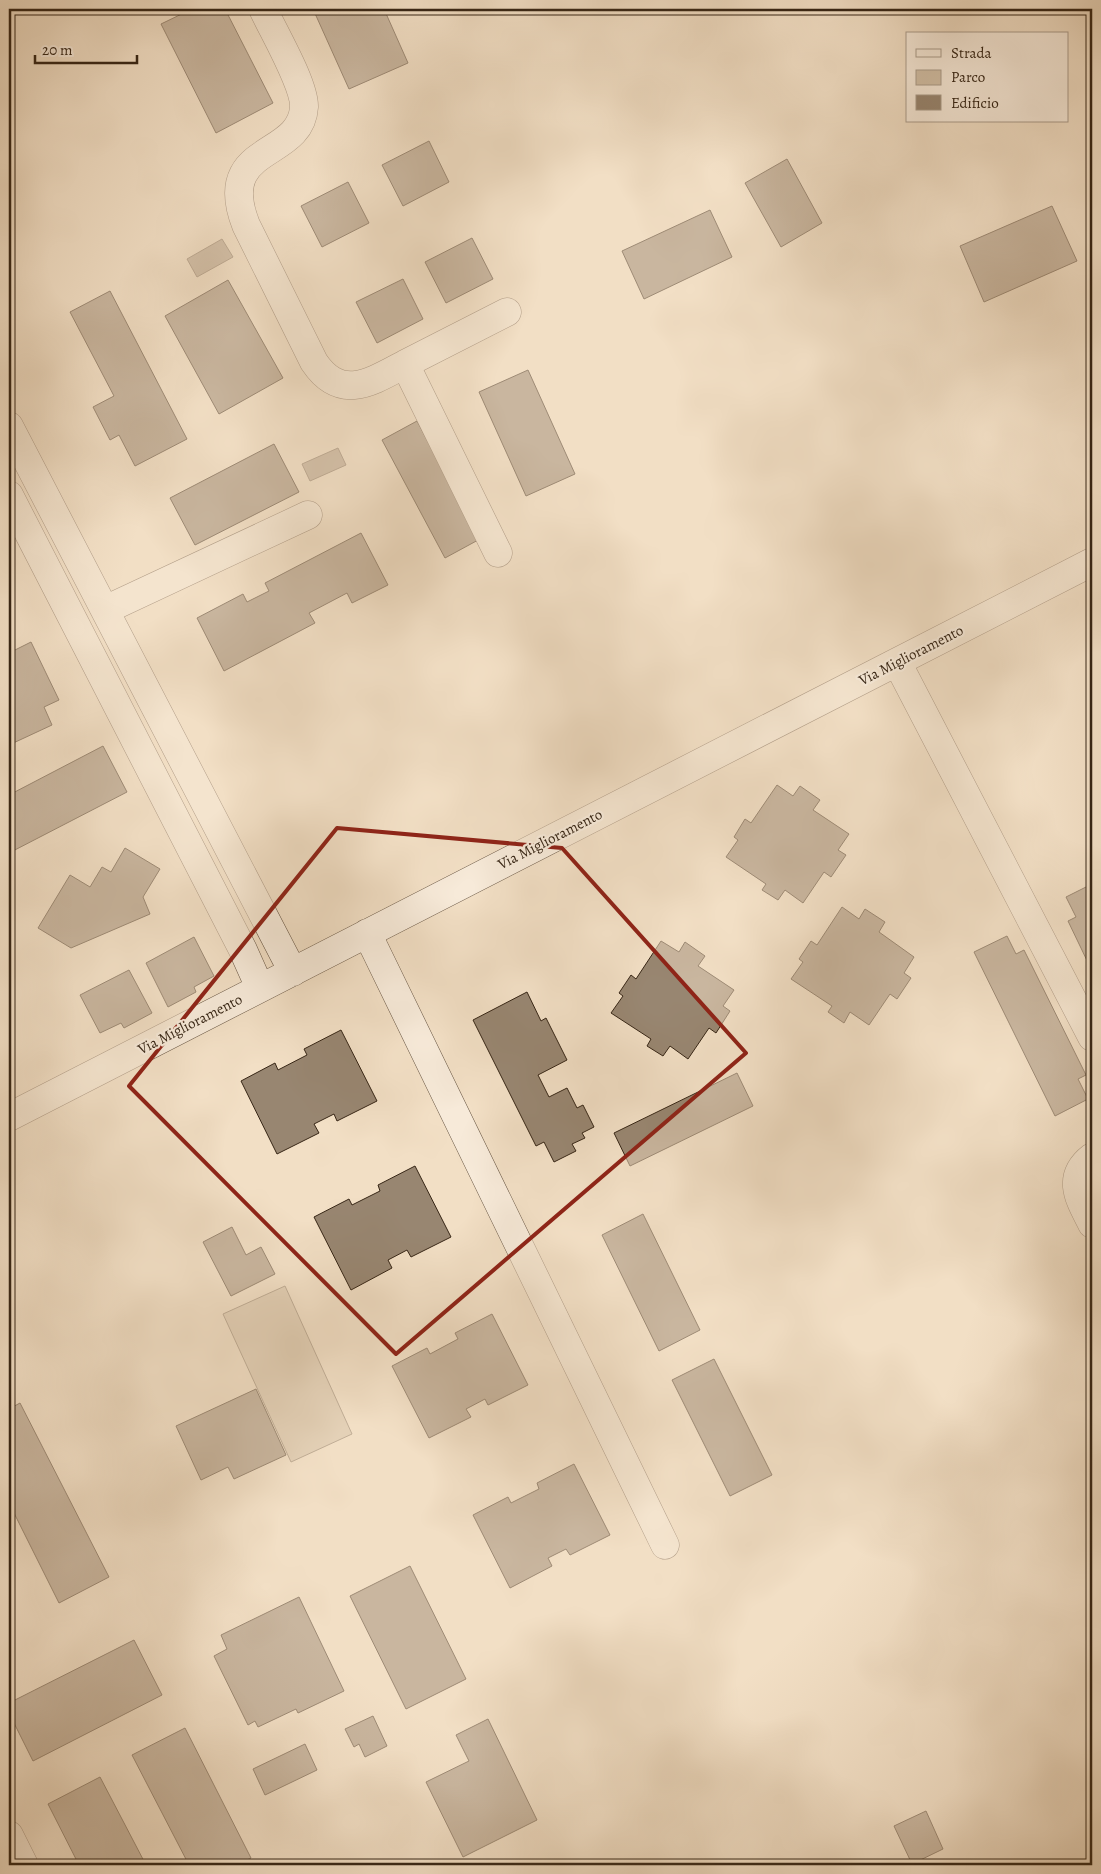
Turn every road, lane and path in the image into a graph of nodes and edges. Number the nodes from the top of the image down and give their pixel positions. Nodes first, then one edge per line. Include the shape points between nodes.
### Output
1 (262, 9) edge
2 (508, 312) dead end
3 (405, 364) junction
4 (9, 426) edge
5 (9, 495) edge
6 (308, 516) dead end
7 (498, 553) dead end
8 (1092, 562) edge
9 (105, 610) junction
10 (897, 662) junction
11 (367, 933) junction
12 (293, 972) junction
13 (260, 988) junction
14 (1092, 1037) edge
15 (9, 1117) edge
16 (1092, 1157) edge
17 (1092, 1224) edge
18 (666, 1544) dead end
19 (9, 1835) edge
20 (24, 1865) edge

1 - 3 street via 301,87 304,107 302,118 290,137 260,155 246,171 239,192 246,225 314,362 329,379 344,385 363,384
2 - 3 street
3 - 7 street
4 - 9 street
5 - 13 street
6 - 9 street
8 - 10 street, Via Miglioramento
9 - 12 street
10 - 11 street, Via Miglioramento
10 - 14 street
11 - 12 street, Via Miglioramento
11 - 18 street
12 - 13 street, Via Miglioramento
13 - 15 street, Via Miglioramento
16 - 17 street via 1081,1169 1076,1185
19 - 20 street

